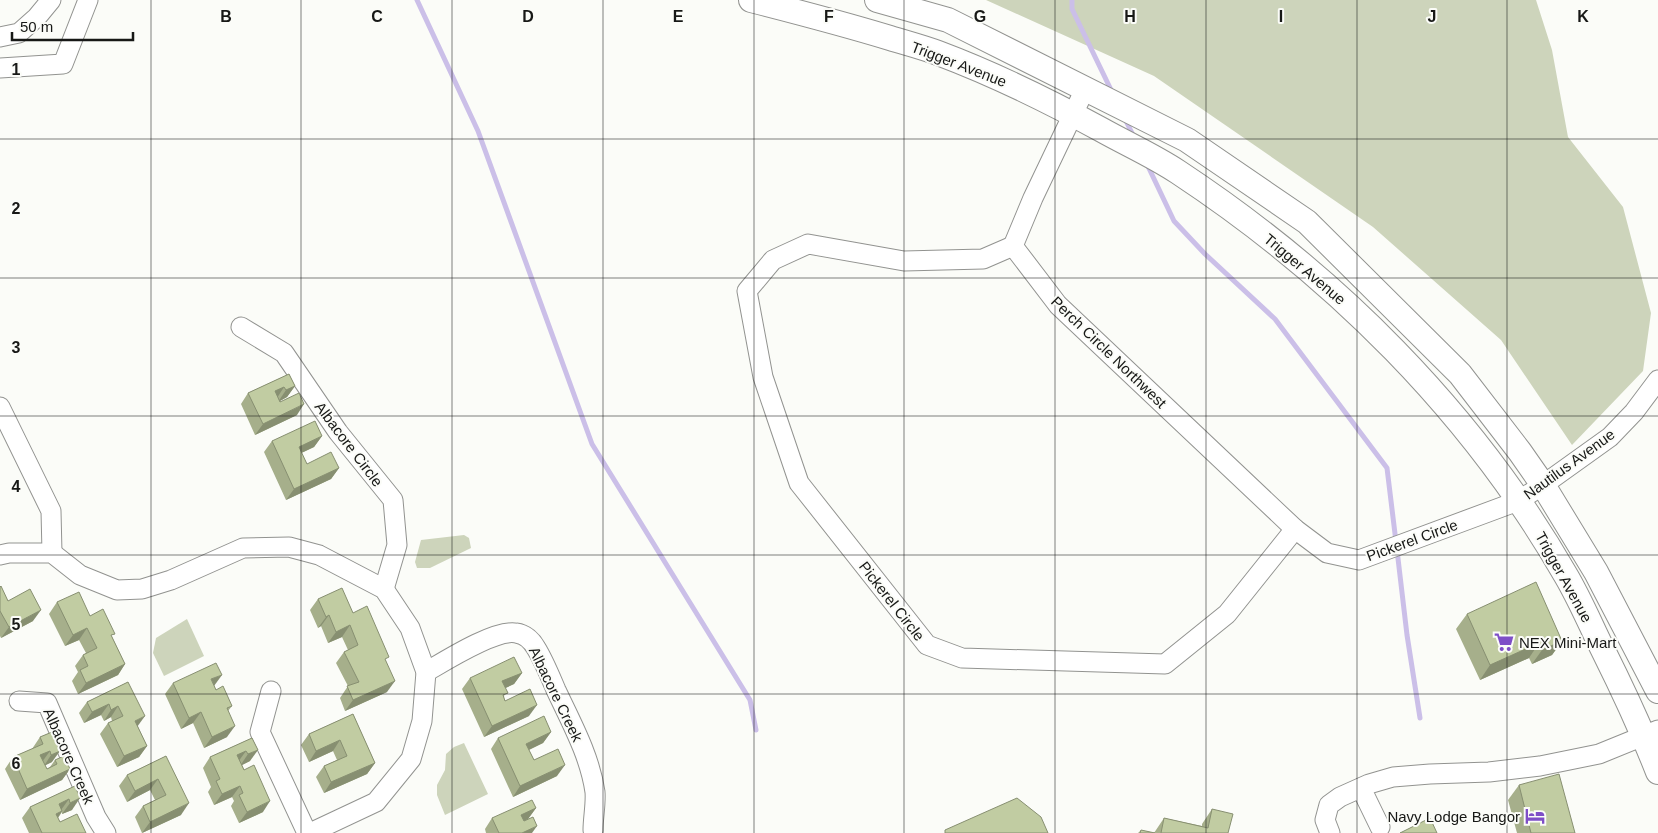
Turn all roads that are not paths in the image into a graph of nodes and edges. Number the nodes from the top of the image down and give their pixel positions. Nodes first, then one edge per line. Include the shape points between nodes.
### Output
1 (50, 0) edge
2 (88, 0) edge
3 (751, 0) edge
4 (877, 0) edge
5 (0, 37) edge
6 (0, 68) edge
7 (1085, 89) junction
8 (1074, 115) junction
9 (1013, 246) junction
10 (241, 327) dead end
11 (1655, 392) edge
12 (0, 408) edge
13 (1543, 485) junction
14 (1518, 501) junction
15 (1295, 529) junction
16 (52, 553) junction
17 (0, 555) edge
18 (384, 590) junction
19 (426, 672) junction
20 (271, 691) dead end
21 (1658, 691) edge
22 (18, 701) dead end
23 (1651, 733) edge
24 (1658, 772) edge
25 (1361, 788) junction
26 (1380, 827) dead end
27 (593, 830) dead end
28 (106, 833) edge
29 (308, 833) edge
30 (1330, 833) edge

1 - 5 street via 19,33
2 - 6 street via 63,64
3 - 8 main road, Trigger Avenue via 937,53
4 - 7 main road, Trigger Avenue via 948,20
7 - 8 street
7 - 13 main road, Trigger Avenue via 1187,140 1308,222 1460,374
8 - 9 street
8 - 14 main road, Trigger Avenue via 1175,170 1298,259 1375,329 1446,406
9 - 15 street, Perch Circle Northwest via 1058,305
9 - 15 street, Pickerel Circle via 983,259 904,261 808,244 773,260 747,291 763,377 799,483 927,645 962,658 1165,664 1227,614
10 - 18 street, Albacore Circle via 284,353 338,432 392,500 397,545
11 - 13 street, Nautilus Avenue via 1610,438
12 - 16 street via 50,511
13 - 14 street, Nautilus Avenue
13 - 21 main road, Trigger Avenue via 1596,572
14 - 15 street, Pickerel Circle via 1359,560 1326,553
14 - 23 main road, Trigger Avenue via 1566,576
16 - 17 street
16 - 18 street via 80,575 117,590 142,590 243,548 289,548 319,555
18 - 19 street via 410,628
19 - 27 street, Albacore Creek via 488,638 516,632 530,640 537,648 588,763 595,794
19 - 29 street via 422,721 411,759 376,802
20 - 29 street via 260,732
22 - 28 street, Albacore Creek via 47,702 96,817
23 - 24 main road, Trigger Avenue
23 - 25 street via 1599,754 1540,766 1394,777
25 - 26 street
25 - 30 street via 1329,805 1324,820

